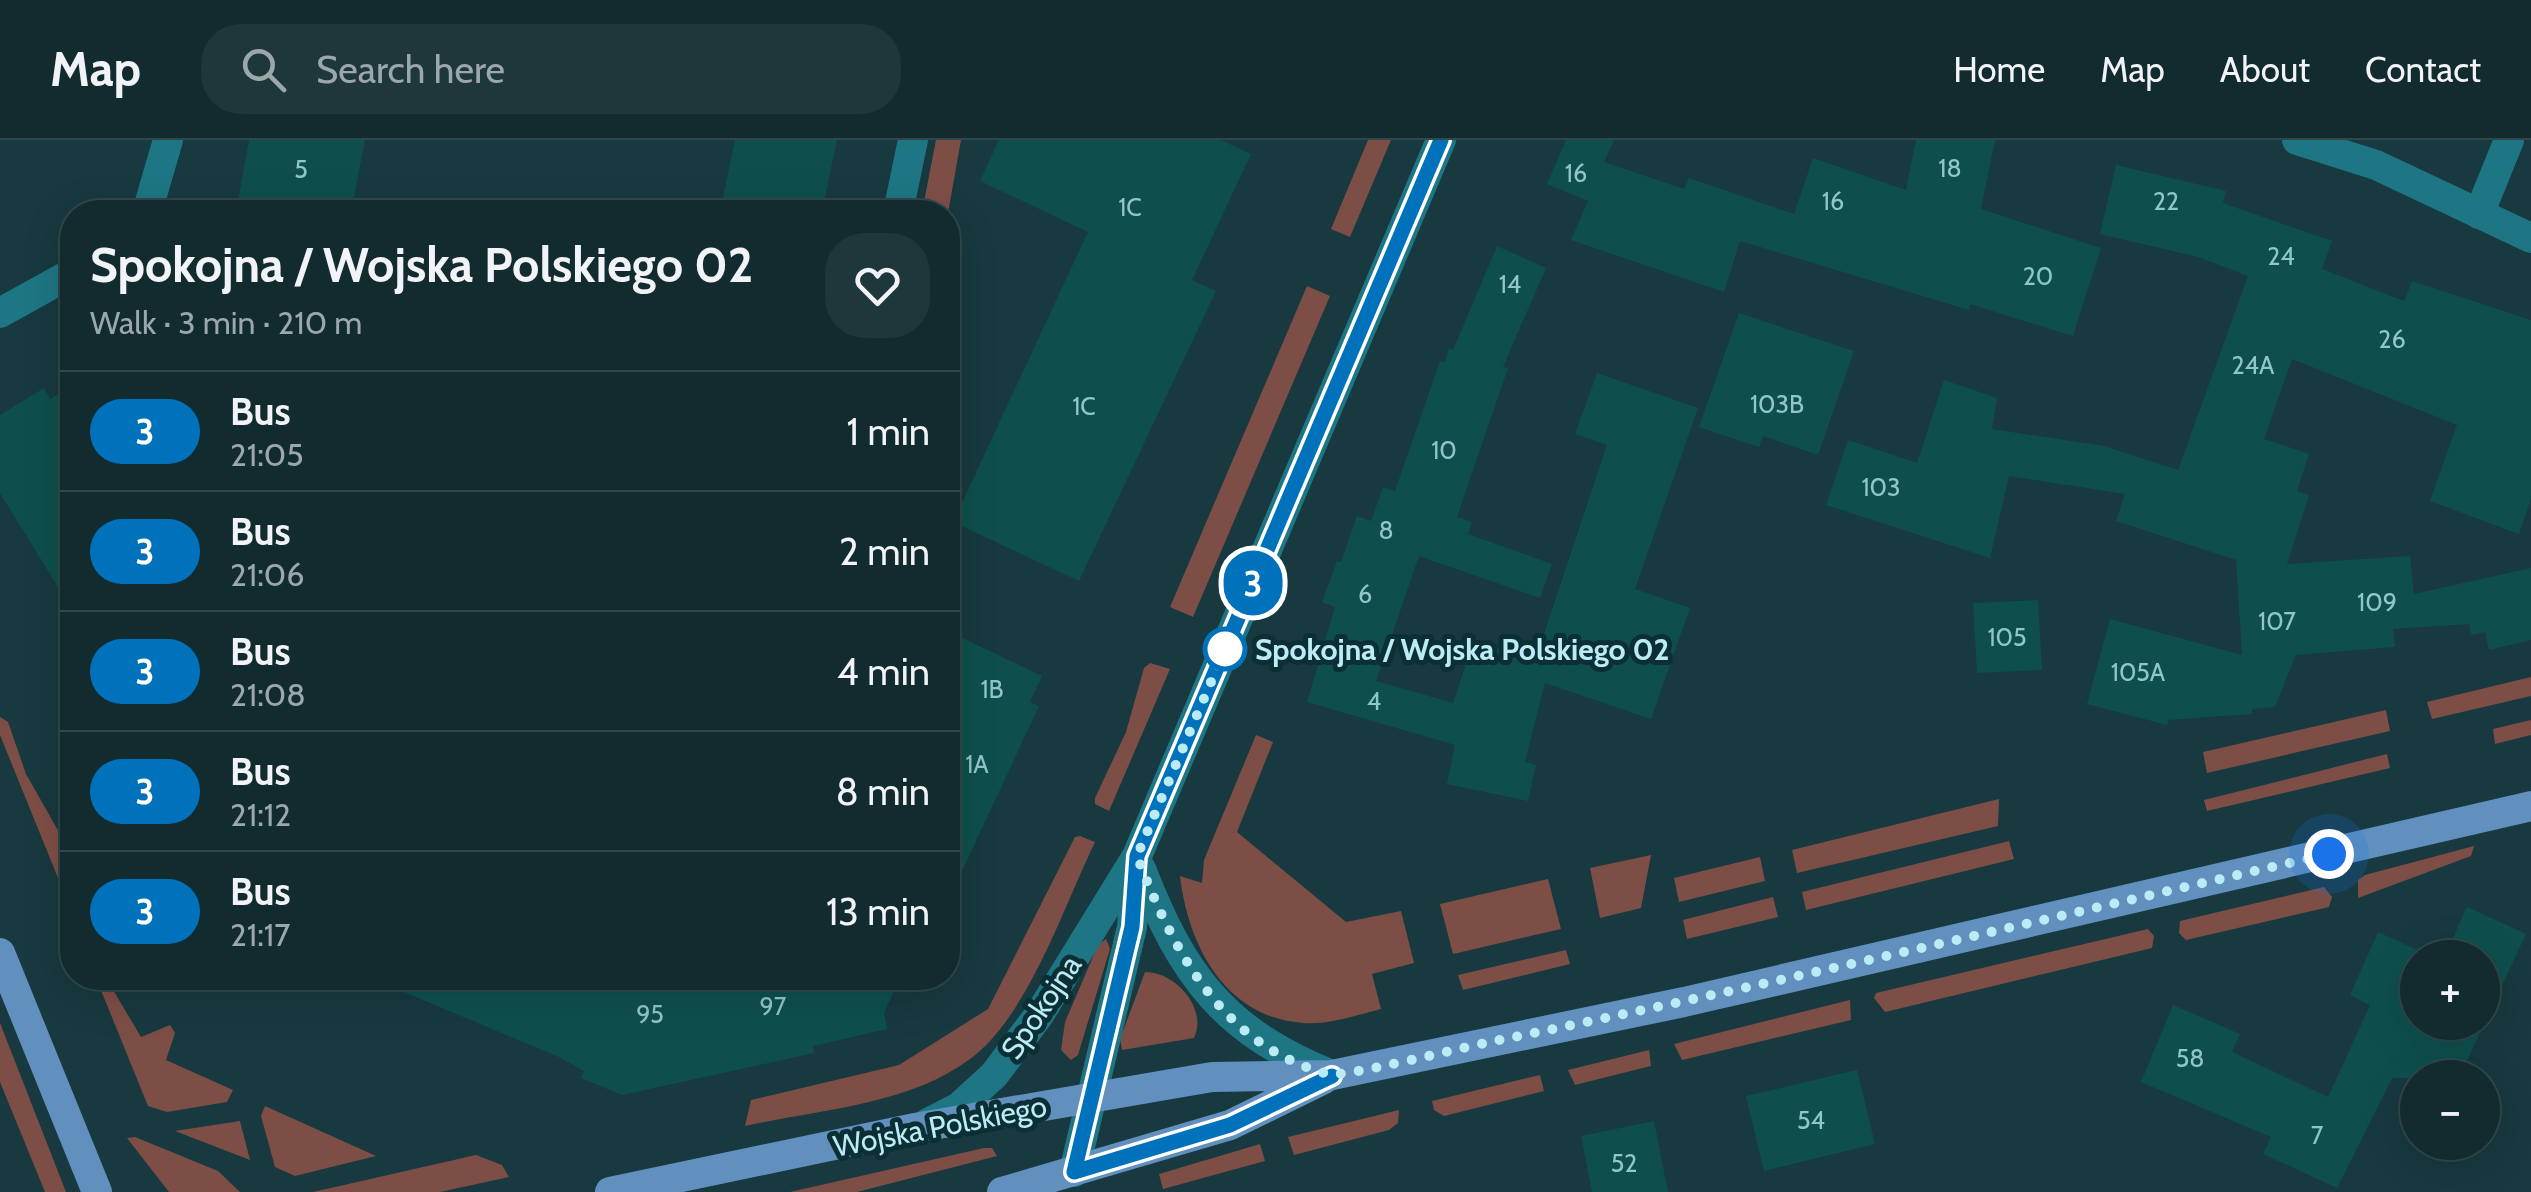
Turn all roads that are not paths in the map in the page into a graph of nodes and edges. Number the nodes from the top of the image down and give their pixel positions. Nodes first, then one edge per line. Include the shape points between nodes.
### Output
1 (168, 140) edge
2 (912, 140) edge
3 (1441, 140) edge
4 (2296, 140) edge
5 (2509, 140) edge
6 (150, 200) edge
7 (900, 200) edge
8 (2479, 214) junction
9 (2531, 238) edge
10 (60, 280) edge
11 (0, 313) edge
12 (2531, 806) edge
13 (1137, 856) junction
14 (0, 953) edge
15 (1332, 1076) junction
16 (1092, 1098) junction
17 (915, 1128) junction
18 (1074, 1172) junction
19 (96, 1192) edge
20 (610, 1192) edge
21 (1002, 1192) edge

1 - 6 street
2 - 7 street
3 - 13 street, Spokojna
4 - 8 street via 2376,165
5 - 8 street
8 - 9 street
10 - 11 street
12 - 15 main road, Wojska Polskiego via 1684,1002
13 - 15 street via 1159,915 1206,992 1274,1050
13 - 16 street, Spokojna via 1132,927
13 - 17 street, Spokojna via 994,1076 959,1107
14 - 19 main road
15 - 16 main road, Wojska Polskiego via 1212,1077
15 - 18 main road, Wojska Polskiego via 1230,1125
16 - 17 main road, Wojska Polskiego
16 - 18 street, Spokojna
17 - 20 main road, Wojska Polskiego
18 - 21 main road, Wojska Polskiego

